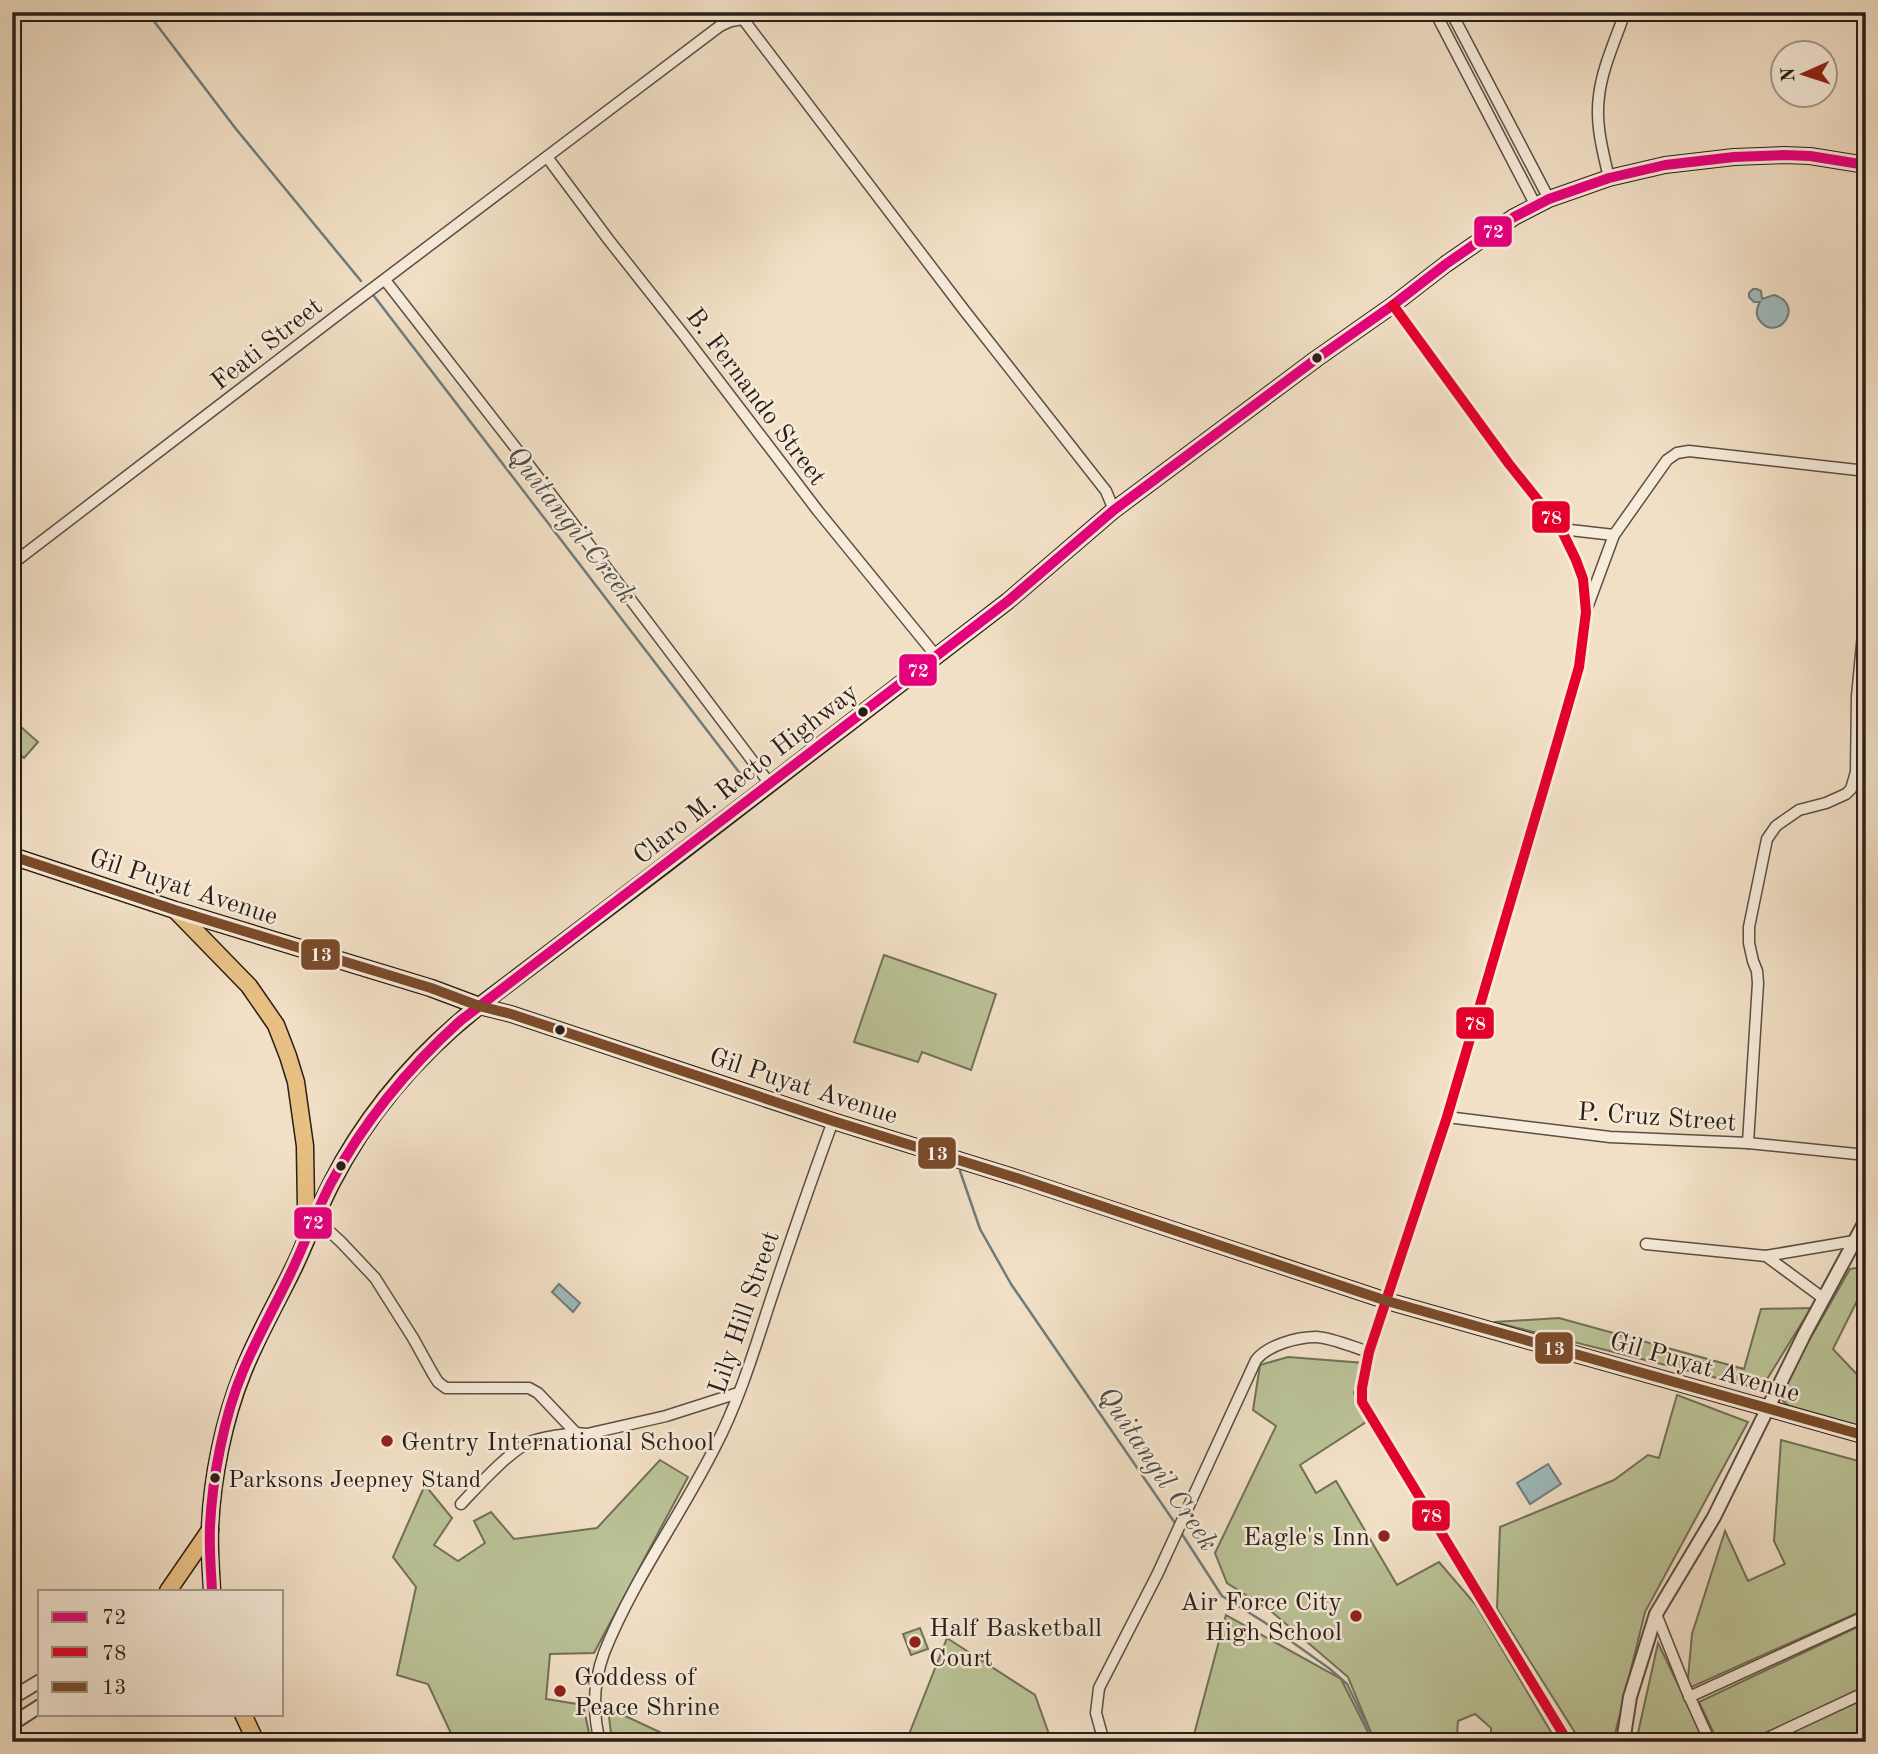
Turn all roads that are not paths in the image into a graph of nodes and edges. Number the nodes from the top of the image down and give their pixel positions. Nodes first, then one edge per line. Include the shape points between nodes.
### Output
1 (1435, 12) edge
2 (1451, 12) edge
3 (1625, 12) edge
4 (547, 158) junction
5 (1866, 165) edge
6 (1609, 178) junction
7 (1543, 203) junction
8 (385, 280) junction
9 (1393, 305) junction
10 (1866, 471) edge
11 (1114, 510) junction
12 (1561, 529) junction
13 (1614, 535) junction
14 (12, 564) edge
15 (1866, 603) edge
16 (1586, 612) junction
17 (937, 657) junction
18 (770, 784) junction
19 (12, 856) edge
20 (175, 911) junction
21 (479, 1006) junction
22 (1447, 1117) junction
23 (833, 1121) junction
24 (1748, 1143) junction
25 (1866, 1155) edge
26 (315, 1218) junction
27 (1866, 1220) edge
28 (1854, 1241) junction
29 (1646, 1244) dead end
30 (1766, 1256) junction
31 (1823, 1298) junction
32 (1387, 1301) junction
33 (1369, 1352) junction
34 (738, 1394) junction
35 (1767, 1408) junction
36 (576, 1433) junction
37 (1866, 1436) edge
38 (461, 1504) dead end
39 (209, 1530) junction
40 (211, 1573) junction
41 (169, 1590) edge
42 (205, 1590) edge
43 (212, 1590) edge
44 (1656, 1614) junction
45 (1866, 1616) edge
46 (38, 1682) edge
47 (1866, 1692) edge
48 (1689, 1697) junction
49 (12, 1698) edge
50 (38, 1707) edge
51 (244, 1716) edge
52 (12, 1724) edge
53 (256, 1742) edge
54 (600, 1742) edge
55 (1104, 1742) edge
56 (1568, 1742) edge
57 (1623, 1742) edge
58 (1710, 1742) edge
59 (1759, 1742) edge

1 - 7 street
2 - 7 street
3 - 6 street via 1599,97
4 - 8 street, Feati Street
4 - 11 street, Feati Street via 720,26 743,19 1106,491
4 - 17 street, B. Fernando Street via 818,511
5 - 6 main road, Claro M. Recto Highway via 1810,156 1760,155 1665,165
6 - 7 main road, Claro M. Recto Highway
7 - 9 main road, Claro M. Recto Highway via 1469,247
8 - 14 street, Feati Street
8 - 18 street
9 - 11 main road, Claro M. Recto Highway
9 - 12 street
10 - 13 street via 1677,453 1667,460
11 - 17 main road, Claro M. Recto Highway
12 - 13 street
12 - 16 street via 1583,579
13 - 16 street
15 - 24 street via 1856,772 1851,789 1826,803 1799,810 1776,826 1767,839 1749,927 1758,983
16 - 22 street via 1579,667
17 - 18 main road, Claro M. Recto Highway
18 - 21 main road, Claro M. Recto Highway
19 - 20 main road, Gil Puyat Avenue
20 - 21 main road, Gil Puyat Avenue
20 - 26 main road via 249,986 276,1025 296,1082 305,1146 306,1207
21 - 23 main road, Gil Puyat Avenue
21 - 26 main road, Claro M. Recto Highway via 435,1043 390,1094 348,1153
22 - 24 street, P. Cruz Street via 1609,1137
22 - 32 street
23 - 32 main road, Gil Puyat Avenue
23 - 34 street, Lily Hill Street
24 - 25 street, P. Cruz Street
26 - 36 street via 375,1278 438,1382 459,1389 529,1388
26 - 39 main road, Claro M. Recto Highway via 243,1372 220,1453
27 - 28 street
28 - 30 street
28 - 31 street
29 - 30 street
30 - 31 street
31 - 35 street
32 - 33 street
32 - 35 main road, Gil Puyat Avenue
33 - 55 street via 1317,1337 1274,1346 1256,1360 1157,1575 1099,1688 1096,1713
33 - 56 street via 1362,1402
34 - 36 street via 666,1416
34 - 54 street, Lily Hill Street via 716,1446 633,1592 604,1654 593,1704
35 - 37 main road, Gil Puyat Avenue
35 - 44 street via 1714,1517
36 - 38 street via 529,1442
39 - 40 main road, Claro M. Recto Highway
39 - 41 main road
40 - 42 street
40 - 43 main road, Claro M. Recto Highway
44 - 48 street
44 - 57 street via 1630,1697
45 - 48 street
46 - 49 street
47 - 59 street
48 - 58 street
50 - 52 street
51 - 53 main road

